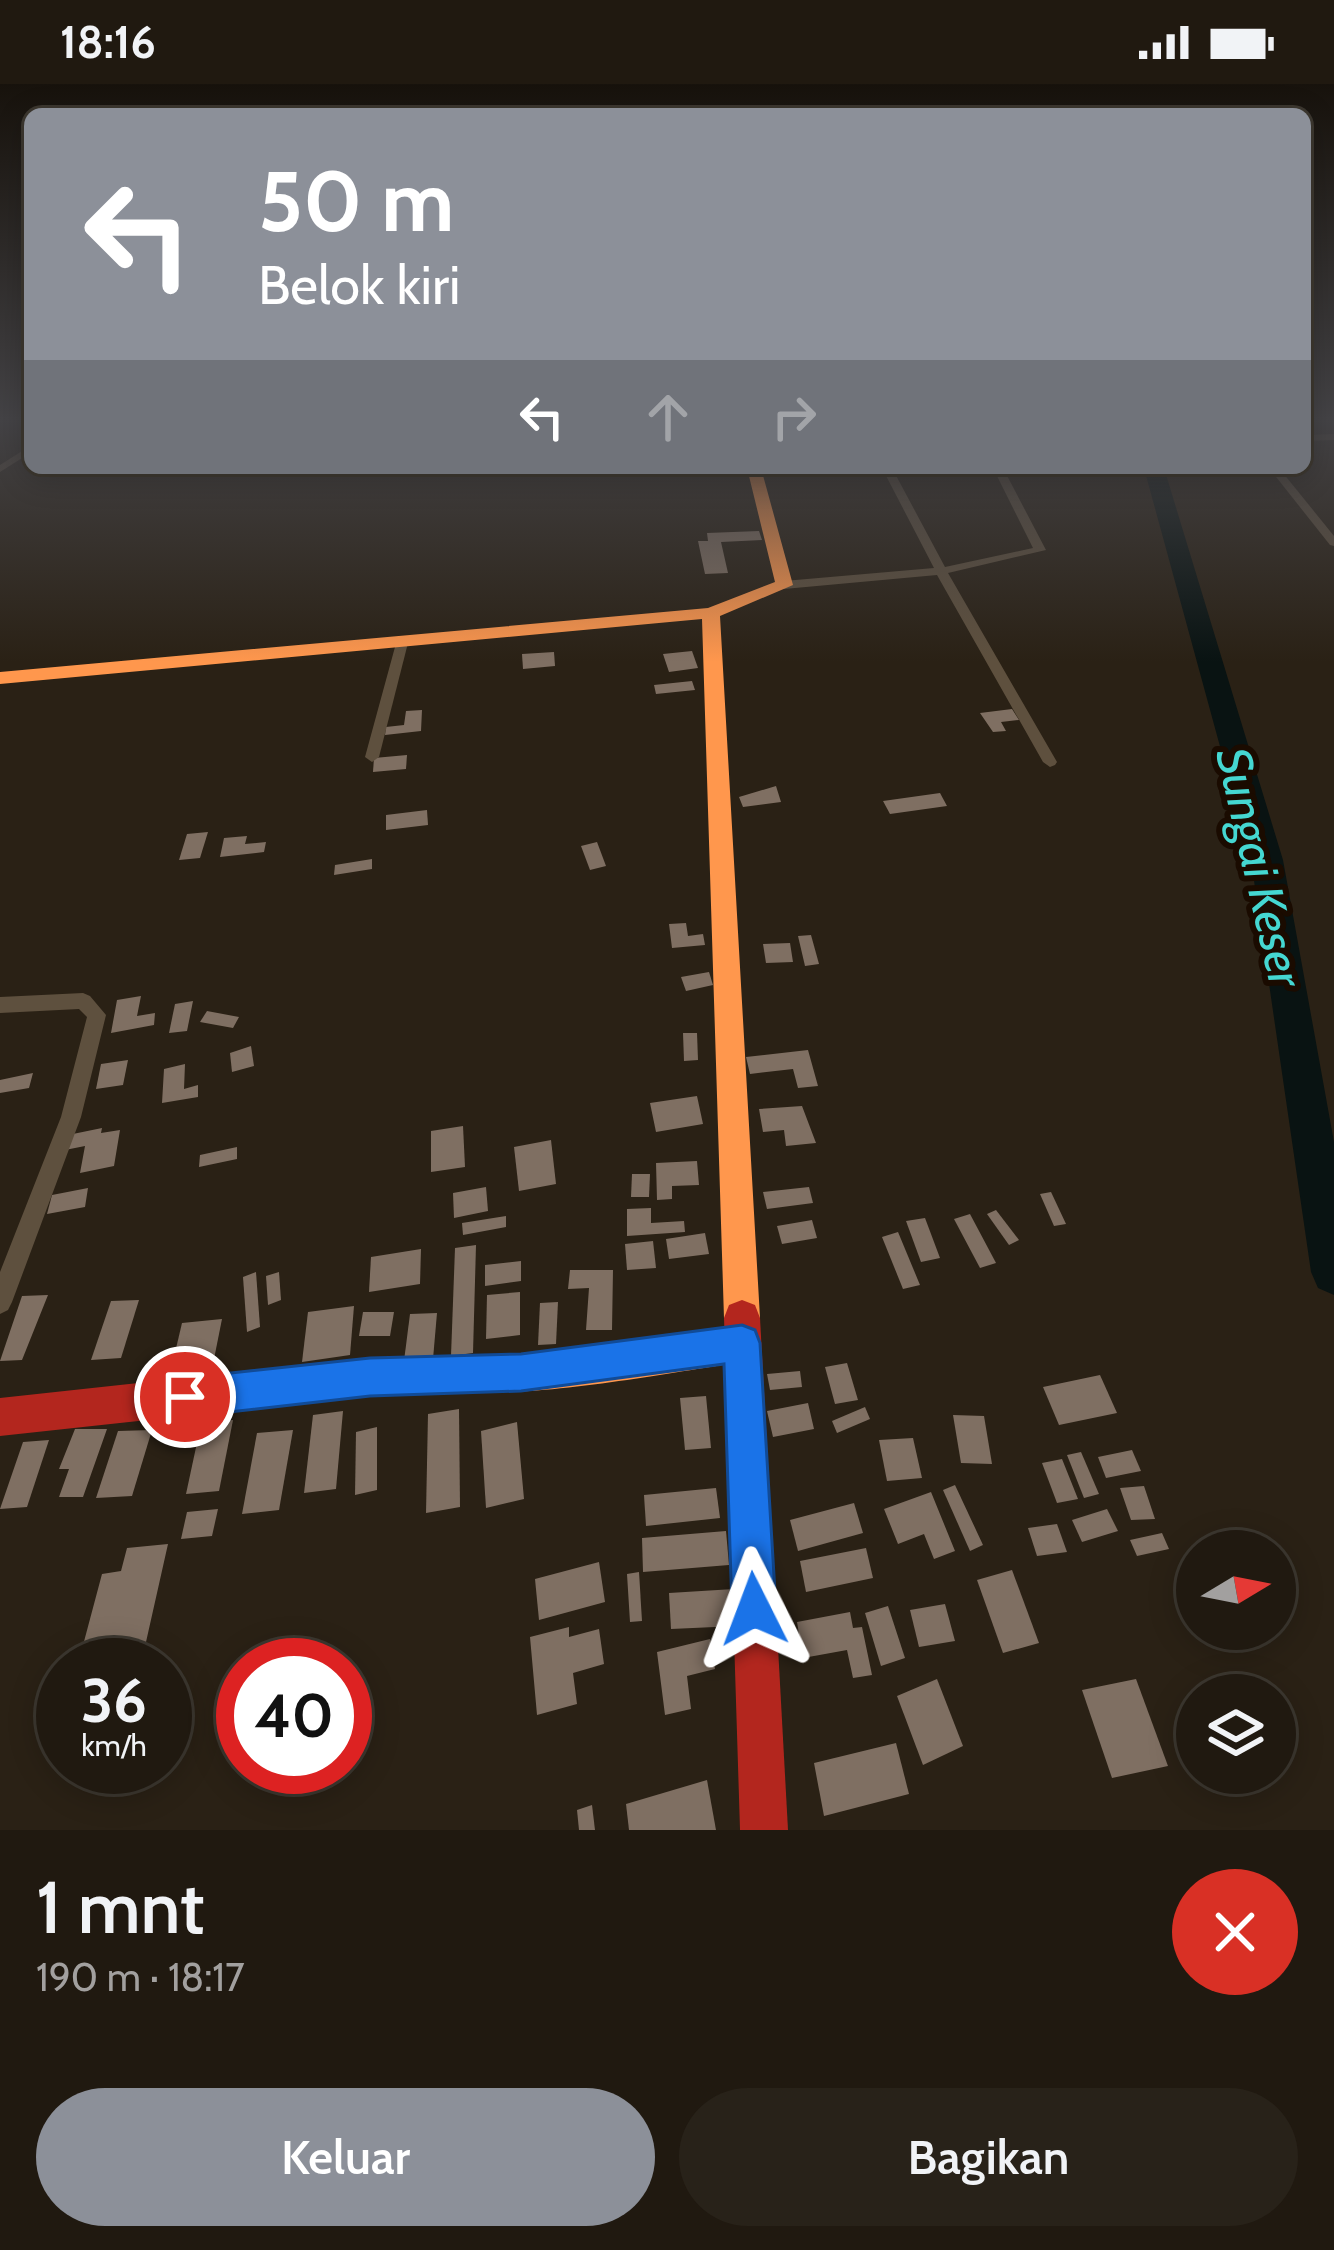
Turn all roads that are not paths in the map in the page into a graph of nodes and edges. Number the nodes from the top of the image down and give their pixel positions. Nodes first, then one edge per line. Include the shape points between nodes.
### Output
1 (762, 498) edge
2 (902, 498) edge
3 (1014, 498) edge
4 (1299, 498) edge
5 (1316, 519) junction
6 (1334, 519) edge
7 (1334, 543) edge
8 (941, 571) junction
9 (784, 585) junction
10 (711, 613) junction
11 (403, 639) junction
12 (0, 677) edge
13 (372, 757) dead end
14 (1050, 762) dead end
15 (0, 1005) edge
16 (0, 1302) edge
17 (742, 1343) junction
18 (0, 1418) edge
19 (764, 1830) edge

1 - 9 street
2 - 8 street
3 - 8 street via 1040,550
4 - 5 street
5 - 6 street
5 - 7 street
8 - 9 street
8 - 14 street
9 - 10 street
10 - 11 street
10 - 17 street
11 - 12 street
11 - 13 street
15 - 16 street via 83,1001 97,1015 71,1117
17 - 18 street via 521,1372 370,1377
17 - 19 street

